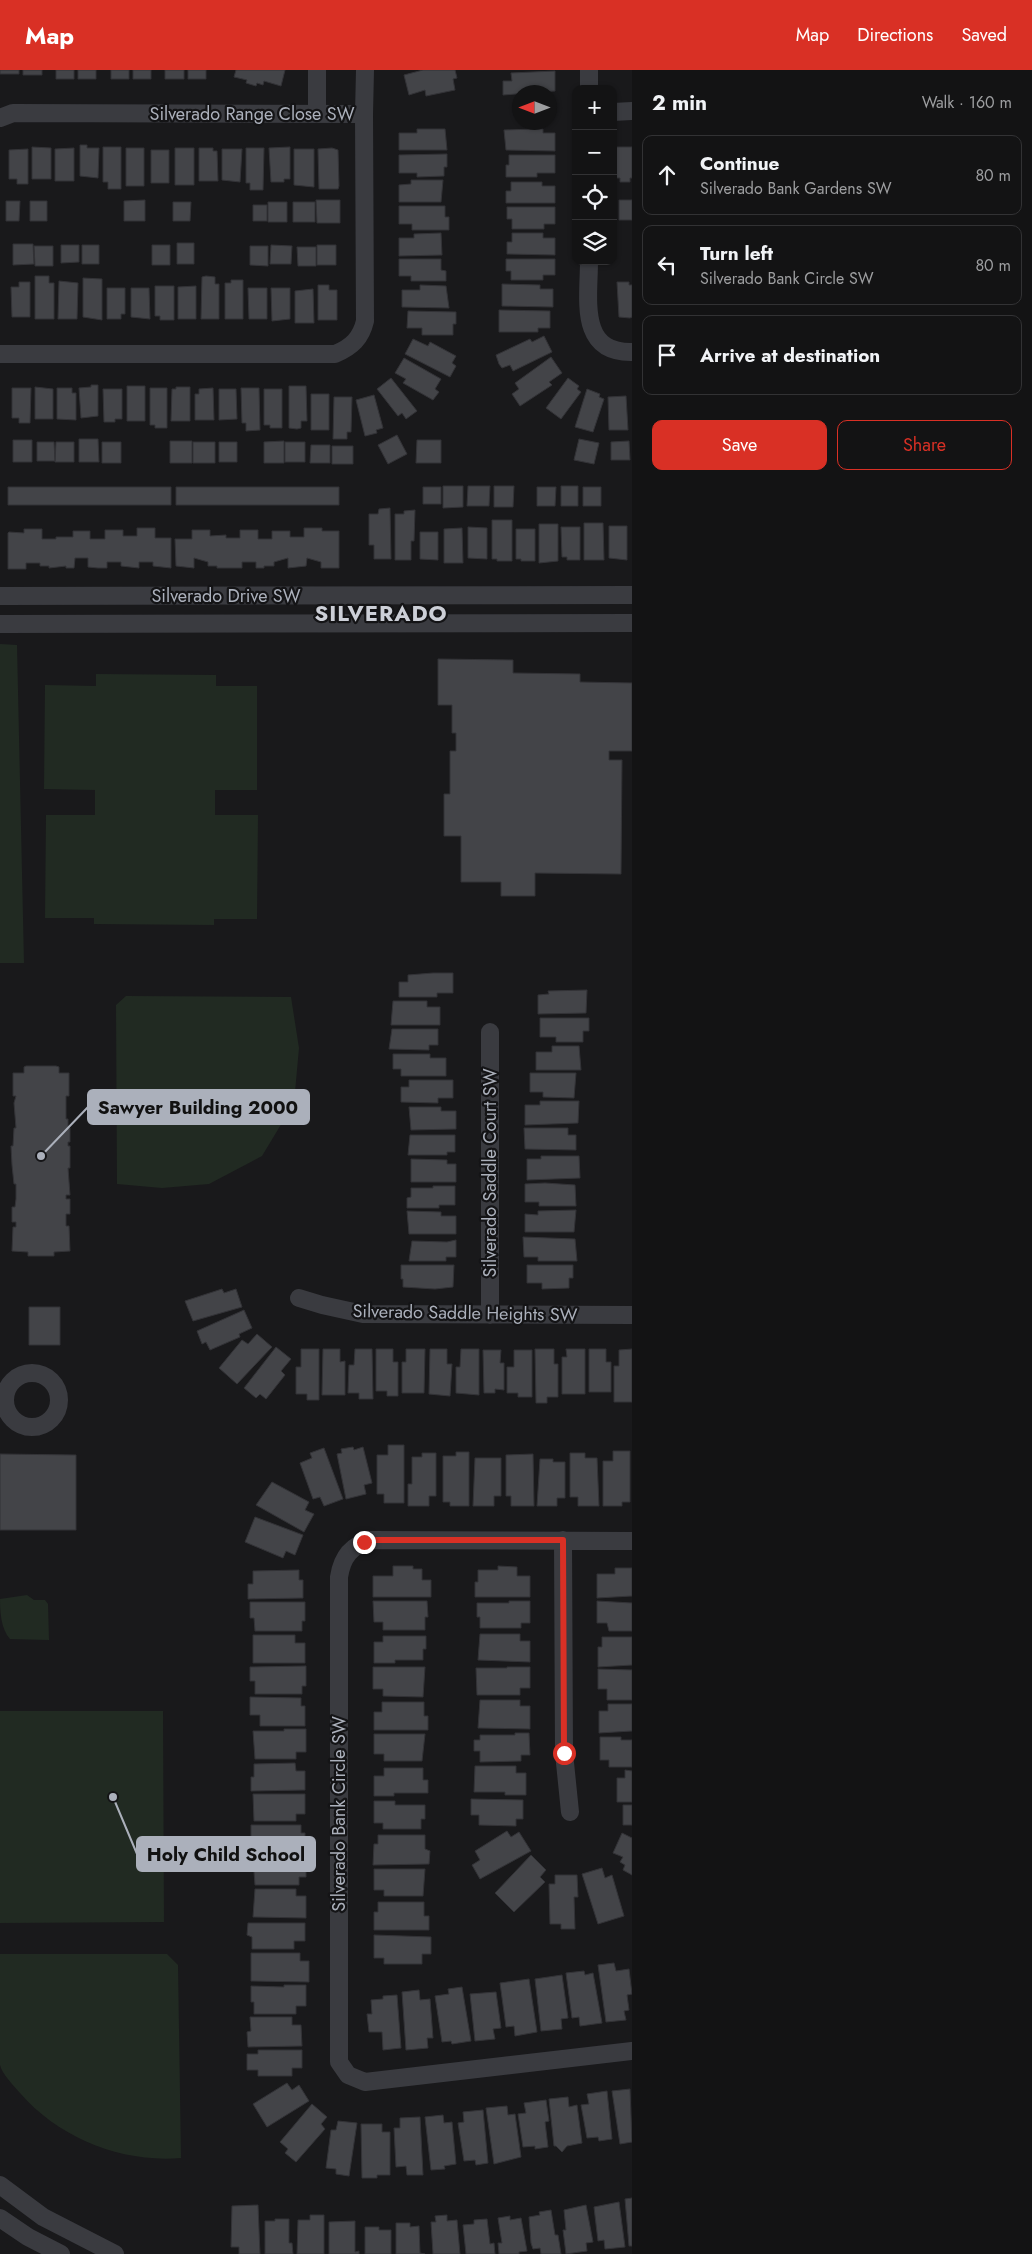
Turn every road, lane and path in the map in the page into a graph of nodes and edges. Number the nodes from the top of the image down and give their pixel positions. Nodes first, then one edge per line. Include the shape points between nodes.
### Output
1 (317, 70) edge
2 (365, 70) edge
3 (589, 70) edge
4 (589, 85) edge
5 (632, 111) edge
6 (617, 112) edge
7 (317, 114) junction
8 (364, 114) junction
9 (0, 118) edge
10 (590, 265) edge
11 (632, 352) edge
12 (0, 354) edge
13 (632, 595) edge
14 (0, 596) edge
15 (356, 596) junction
16 (632, 623) edge
17 (0, 624) edge
18 (356, 624) junction
19 (490, 1032) dead end
20 (299, 1298) dead end
21 (490, 1315) junction
22 (632, 1315) edge
23 (563, 1540) junction
24 (632, 1541) edge
25 (570, 1812) dead end
26 (632, 2050) edge
27 (0, 2185) edge
28 (0, 2218) edge
29 (108, 2253) edge
30 (61, 2254) edge

1 - 7 street
2 - 8 street
3 - 4 street
5 - 6 street
7 - 8 street, Silverado Range Close SW
7 - 9 street, Silverado Range Close SW via 13,114
8 - 12 street, Silverado Range Close SW via 365,321 362,332 347,349 335,354
10 - 11 street via 591,327 596,337 610,349
13 - 15 street, Silverado Drive SW
14 - 15 street, Silverado Drive SW
15 - 18 street
16 - 18 street, Silverado Drive SW
17 - 18 street, Silverado Drive SW
19 - 21 street, Silverado Saddle Court SW
20 - 21 street, Silverado Saddle Heights SW via 363,1314
21 - 22 street, Silverado Saddle Heights SW
23 - 24 street, Silverado Bank Circle SW
23 - 25 street via 564,1753
23 - 26 street, Silverado Bank Circle SW via 371,1540 355,1546 342,1564 339,1577 338,2062 348,2074 365,2082
27 - 29 street via 43,2217
28 - 30 street

